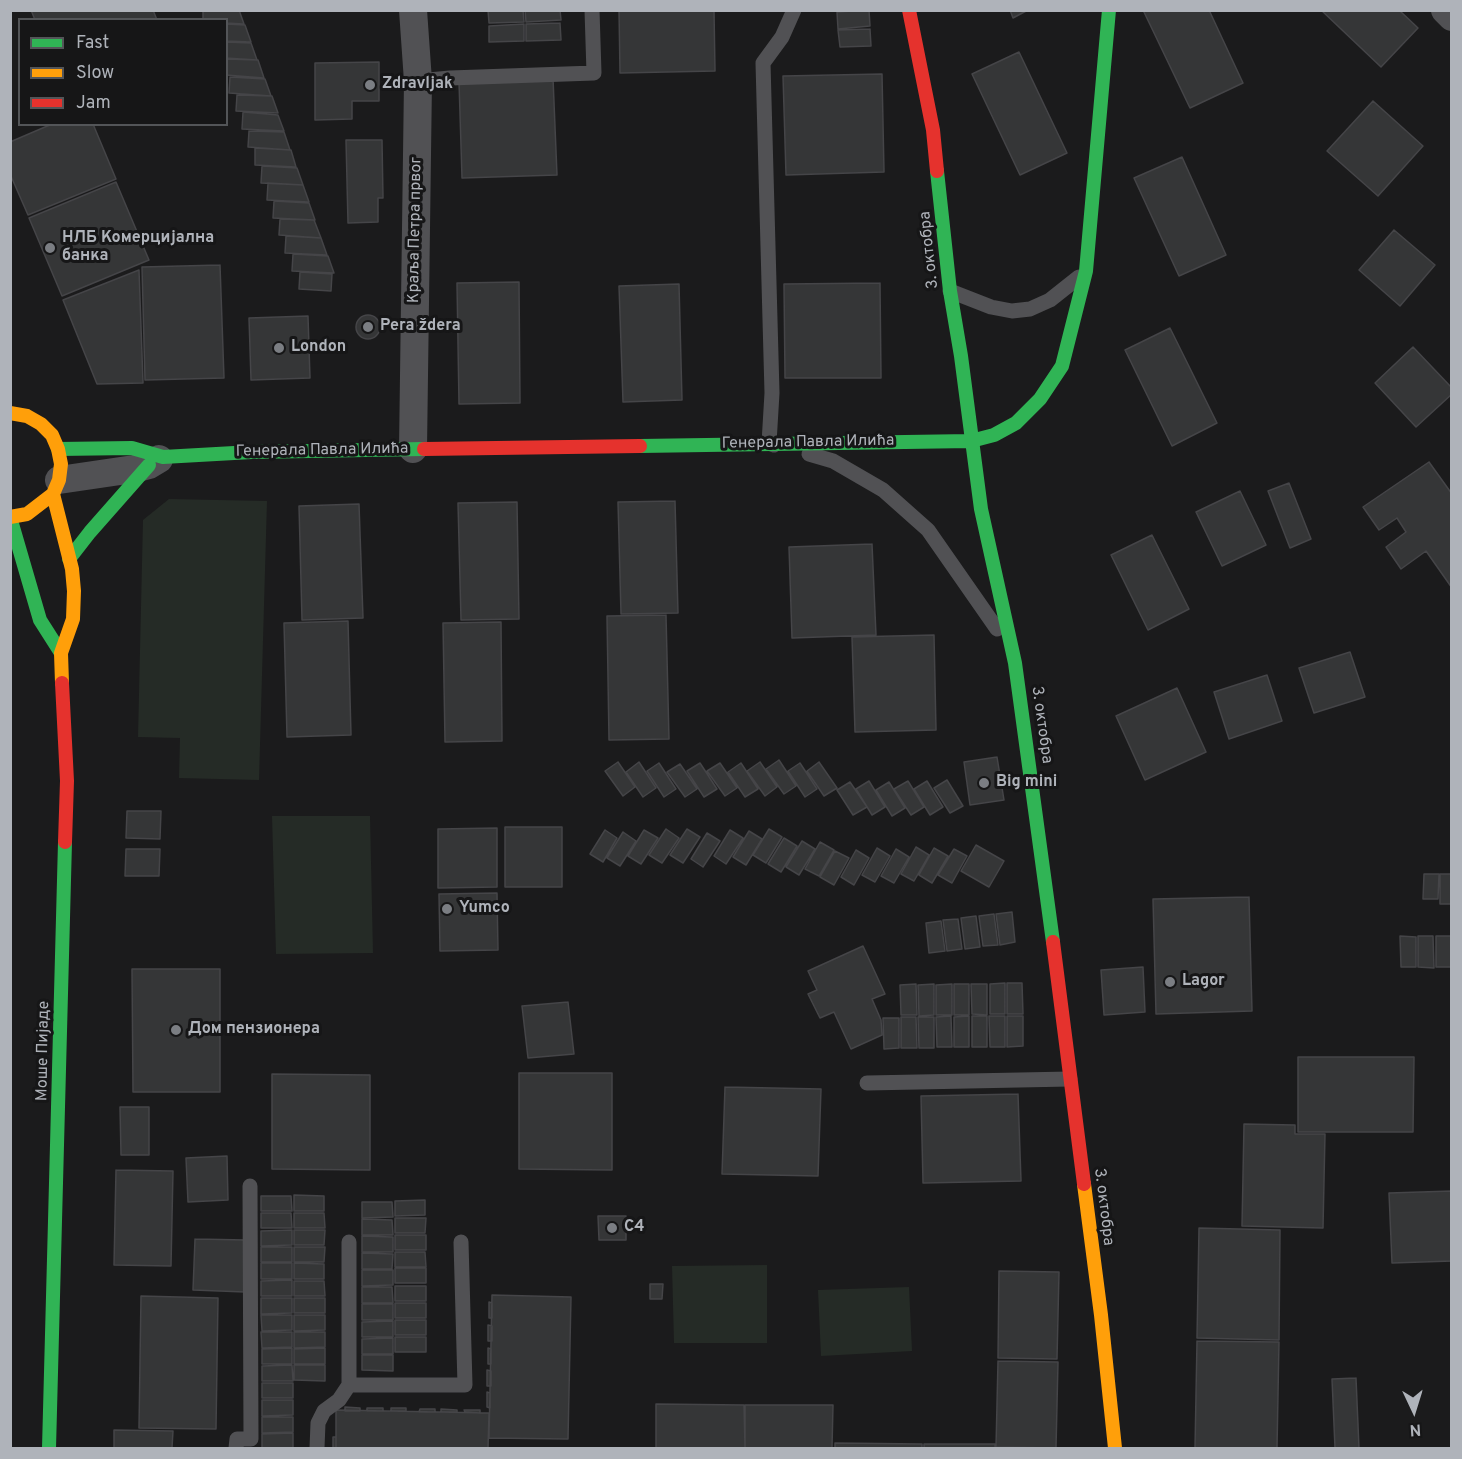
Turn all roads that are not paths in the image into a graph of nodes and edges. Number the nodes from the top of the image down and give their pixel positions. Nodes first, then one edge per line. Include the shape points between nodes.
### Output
1 (413, 10) edge
2 (592, 10) edge
3 (794, 10) edge
4 (909, 10) edge
5 (1110, 10) edge
6 (1445, 10) edge
7 (1452, 17) edge
8 (417, 81) junction
9 (1086, 271) junction
10 (950, 291) junction
11 (10, 413) edge
12 (971, 441) junction
13 (769, 443) junction
14 (58, 449) junction
15 (413, 449) junction
16 (156, 461) junction
17 (56, 487) junction
18 (10, 517) edge
19 (69, 559) junction
20 (61, 653) junction
21 (1015, 663) junction
22 (1070, 1079) junction
23 (867, 1083) dead end
24 (250, 1186) dead end
25 (349, 1242) dead end
26 (462, 1242) dead end
27 (350, 1385) junction
28 (49, 1449) edge
29 (236, 1449) edge
30 (317, 1449) edge
31 (1115, 1449) edge

1 - 8 street, Краља Петра првог
2 - 8 lane via 594,73
3 - 13 lane via 782,37 763,63 772,393
4 - 10 street, 3. октобра via 933,130
5 - 9 street, Генерала Павла Илића
6 - 7 street
8 - 15 street, Краља Петра првог
9 - 10 lane via 1050,300 1030,309 991,307
9 - 12 street, Генерала Павла Илића via 1062,366 1040,399 1016,423
10 - 12 street, 3. октобра
11 - 14 street via 41,424
12 - 13 street, Генерала Павла Илића
12 - 21 street, 3. октобра via 981,509
13 - 15 street, Генерала Павла Илића
13 - 21 lane via 833,461 883,490 928,530 995,624
14 - 16 street, Генерала Павла Илића via 132,448
14 - 17 street, Моше Пијаде via 61,464
15 - 16 street, Генерала Павла Илића via 252,452
16 - 17 street, Генерала Павла Илића
16 - 19 street
17 - 18 street via 41,506
17 - 19 street, Моше Пијаде
18 - 20 street, Моше Пијаде via 40,620
19 - 20 street, Моше Пијаде via 73,619
20 - 28 street, Моше Пијаде via 67,781
21 - 22 street, 3. октобра
22 - 23 lane
22 - 31 street, 3. октобра
24 - 29 lane via 251,1439 237,1439
25 - 27 lane
26 - 27 lane via 465,1385
27 - 30 lane via 324,1411 318,1423

